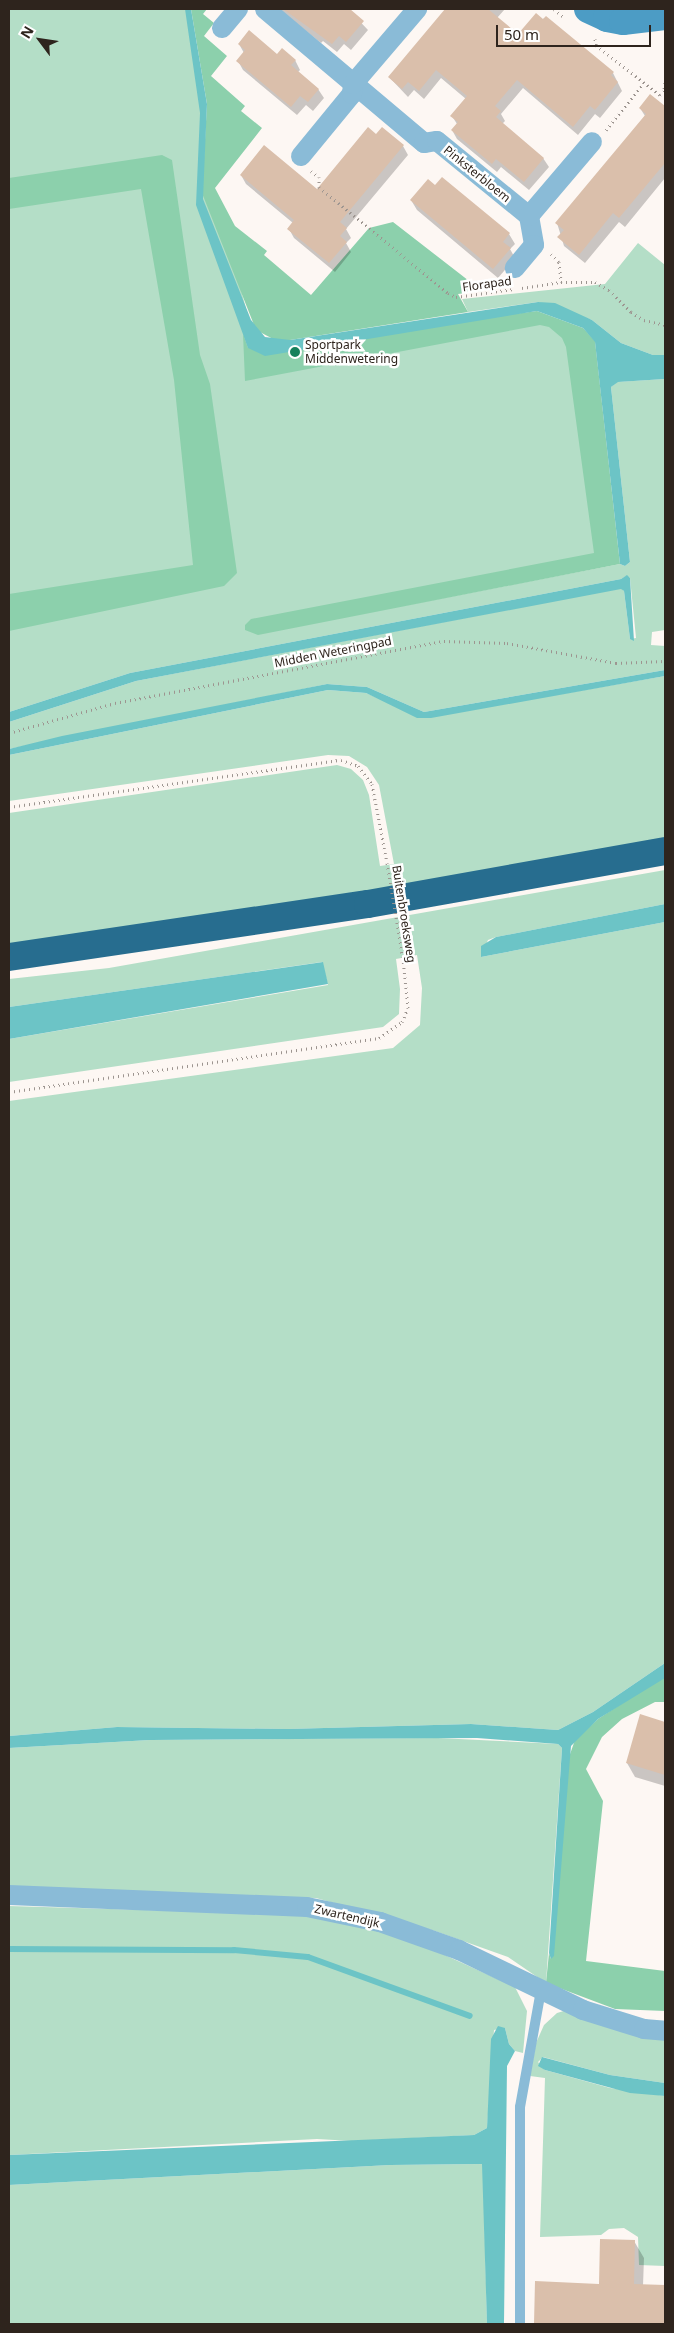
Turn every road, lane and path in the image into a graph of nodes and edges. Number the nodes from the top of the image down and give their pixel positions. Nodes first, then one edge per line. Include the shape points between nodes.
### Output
1 (238, 9) edge
2 (265, 9) edge
3 (417, 9) edge
4 (588, 9) edge
5 (665, 16) edge
6 (222, 28) dead end
7 (595, 36) dead end
8 (665, 82) edge
9 (644, 83) junction
10 (353, 84) junction
11 (665, 90) edge
12 (592, 142) joint
13 (301, 156) joint
14 (529, 216) junction
15 (534, 245) junction
16 (515, 268) dead end
17 (561, 282) junction
18 (665, 325) edge
19 (665, 661) edge
20 (9, 733) edge
21 (9, 807) edge
22 (665, 851) edge
23 (665, 864) edge
24 (9, 957) edge
25 (9, 970) edge
26 (9, 1092) edge
27 (9, 1895) edge
28 (541, 1990) junction
29 (665, 2031) edge
30 (520, 2324) edge

1 - 6 street
2 - 10 street, Pinksterbloem
3 - 10 street
4 - 5 street via 607,18 623,20
7 - 9 path via 596,45
8 - 11 path
9 - 11 path via 660,95
9 - 12 path
10 - 13 street via 352,94
10 - 14 street, Pinksterbloem via 424,143 437,141
12 - 14 street
13 - 17 path, Florapad via 298,160 319,177 319,187 456,297
14 - 15 street
15 - 16 street
15 - 17 path via 559,262
17 - 18 path, Florapad via 595,282 644,320
19 - 20 path, Midden Weteringpad via 616,663 507,643 444,641 115,703
21 - 26 path, Buitenbroeksweg, bridge via 341,760 358,766 372,784 403,959 408,1008 402,1022 379,1038
22 - 24 highway via 368,904
23 - 25 highway via 372,917
27 - 28 street, Zwartendijk via 307,1907 380,1922 459,1950
28 - 29 street, Zwartendijk via 582,2010
28 - 30 lane via 520,2107

